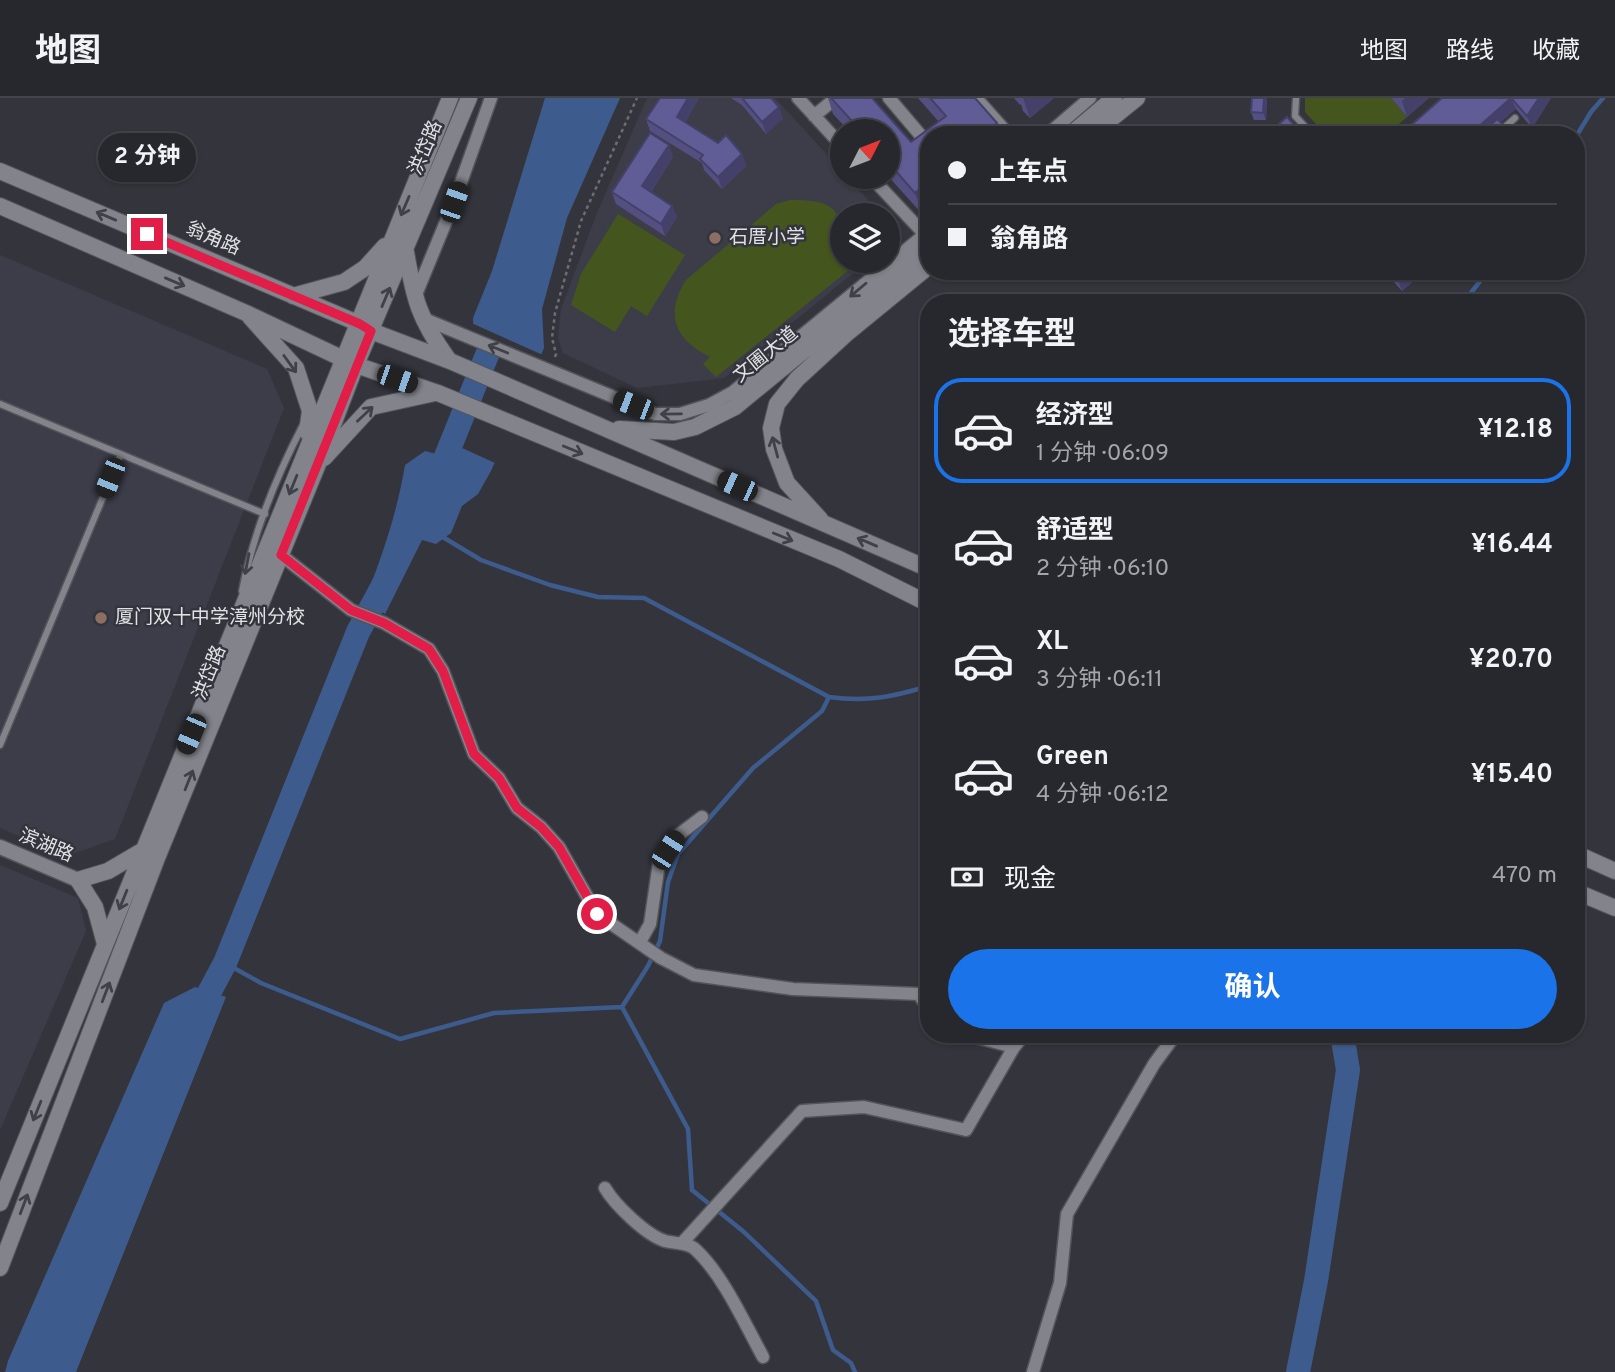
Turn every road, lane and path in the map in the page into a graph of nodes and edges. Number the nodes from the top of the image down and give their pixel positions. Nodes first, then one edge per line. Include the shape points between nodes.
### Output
1 (450, 98) edge
2 (470, 98) edge
3 (491, 98) edge
4 (637, 98) edge
5 (798, 98) edge
6 (836, 98) edge
7 (889, 98) edge
8 (976, 98) edge
9 (1090, 98) edge
10 (1114, 98) edge
11 (1137, 98) edge
12 (1296, 98) edge
13 (814, 116) junction
14 (1515, 118) dead end
15 (1001, 126) edge
16 (1057, 126) edge
17 (1081, 126) edge
18 (1102, 126) edge
19 (1304, 126) edge
20 (1506, 126) edge
21 (830, 133) edge
22 (920, 135) edge
23 (0, 171) edge
24 (882, 189) edge
25 (0, 206) edge
26 (920, 229) edge
27 (392, 239) junction
28 (920, 244) edge
29 (920, 245) edge
30 (405, 250) junction
31 (920, 273) edge
32 (293, 296) junction
33 (414, 299) junction
34 (246, 313) junction
35 (422, 318) junction
36 (365, 328) junction
37 (350, 361) junction
38 (450, 361) junction
39 (544, 368) junction
40 (438, 393) junction
41 (0, 404) edge
42 (310, 411) junction
43 (603, 428) junction
44 (121, 454) junction
45 (311, 460) junction
46 (265, 514) junction
47 (824, 523) junction
48 (281, 555) junction
49 (920, 565) edge
50 (920, 600) edge
51 (240, 617) junction
52 (0, 745) edge
53 (702, 817) dead end
54 (0, 847) edge
55 (142, 851) junction
56 (1585, 858) edge
57 (1615, 871) edge
58 (78, 880) junction
59 (1585, 895) edge
60 (1615, 908) edge
61 (105, 944) junction
62 (642, 944) junction
63 (920, 996) edge
64 (999, 1043) edge
65 (1017, 1043) edge
66 (1169, 1043) edge
67 (1014, 1047) junction
68 (605, 1188) dead end
69 (0, 1203) edge
70 (686, 1238) junction
71 (0, 1268) edge
72 (763, 1357) dead end
73 (1033, 1372) edge

1 -> 27 main road
2 - 30 main road, 洪岱路
3 - 33 street
4 - 39 path via 582,221 555,313 552,338 556,354
5 - 13 street
6 - 13 street
7 - 22 street
8 - 15 street
9 - 16 street
10 - 17 main road
11 - 18 main road
12 - 19 lane via 1295,116
13 - 21 street
14 - 20 lane
32 -> 23 main road, 翁角路
24 - 26 street
25 -> 34 main road
27 - 32 main road via 365,268 344,282
27 - 36 main road
28 -> 39 street via 751,379 709,405 680,414 655,414
29 - 43 main road, 文圃大道 via 735,407 674,432
30 - 33 main road
36 -> 30 main road, 洪岱路
47 -> 31 main road, 文圃大道 via 788,482 774,449 771,428 777,404 846,334
32 - 36 main road, 翁角路
33 - 35 main road
34 - 37 main road
34 -> 42 main road via 296,368
35 - 38 main road
39 -> 35 street
36 - 37 main road
36 - 38 main road, 翁角路
37 - 40 main road
37 - 45 main road
38 - 43 main road, 翁角路
45 -> 40 main road via 371,407
40 -> 50 main road via 839,559
41 - 44 lane
42 - 45 main road
42 - 46 lane
43 - 47 main road, 翁角路
44 - 46 lane
44 - 52 lane
45 - 48 main road, 洪岱路
45 -> 51 main road
46 -> 51 lane via 250,551
49 -> 47 main road, 翁角路
48 - 62 street via 351,610 429,649 443,671 474,754 499,778 517,808 559,847 597,914
71 -> 48 main road, 洪岱路 via 157,858
51 - 55 main road
53 - 62 street via 677,836 659,863 650,923
54 - 58 street, 滨湖路
55 - 58 main road via 108,871
55 -> 61 main road
56 - 57 main road
58 - 61 main road via 95,907
59 - 60 main road
61 -> 69 main road
62 - 63 street via 694,975 793,989
64 - 67 street
65 - 67 street
66 - 73 street via 1067,1214 1060,1283
67 - 70 street via 967,1130 864,1107 802,1111
68 - 70 street via 624,1213 664,1241
70 - 72 street via 722,1283

